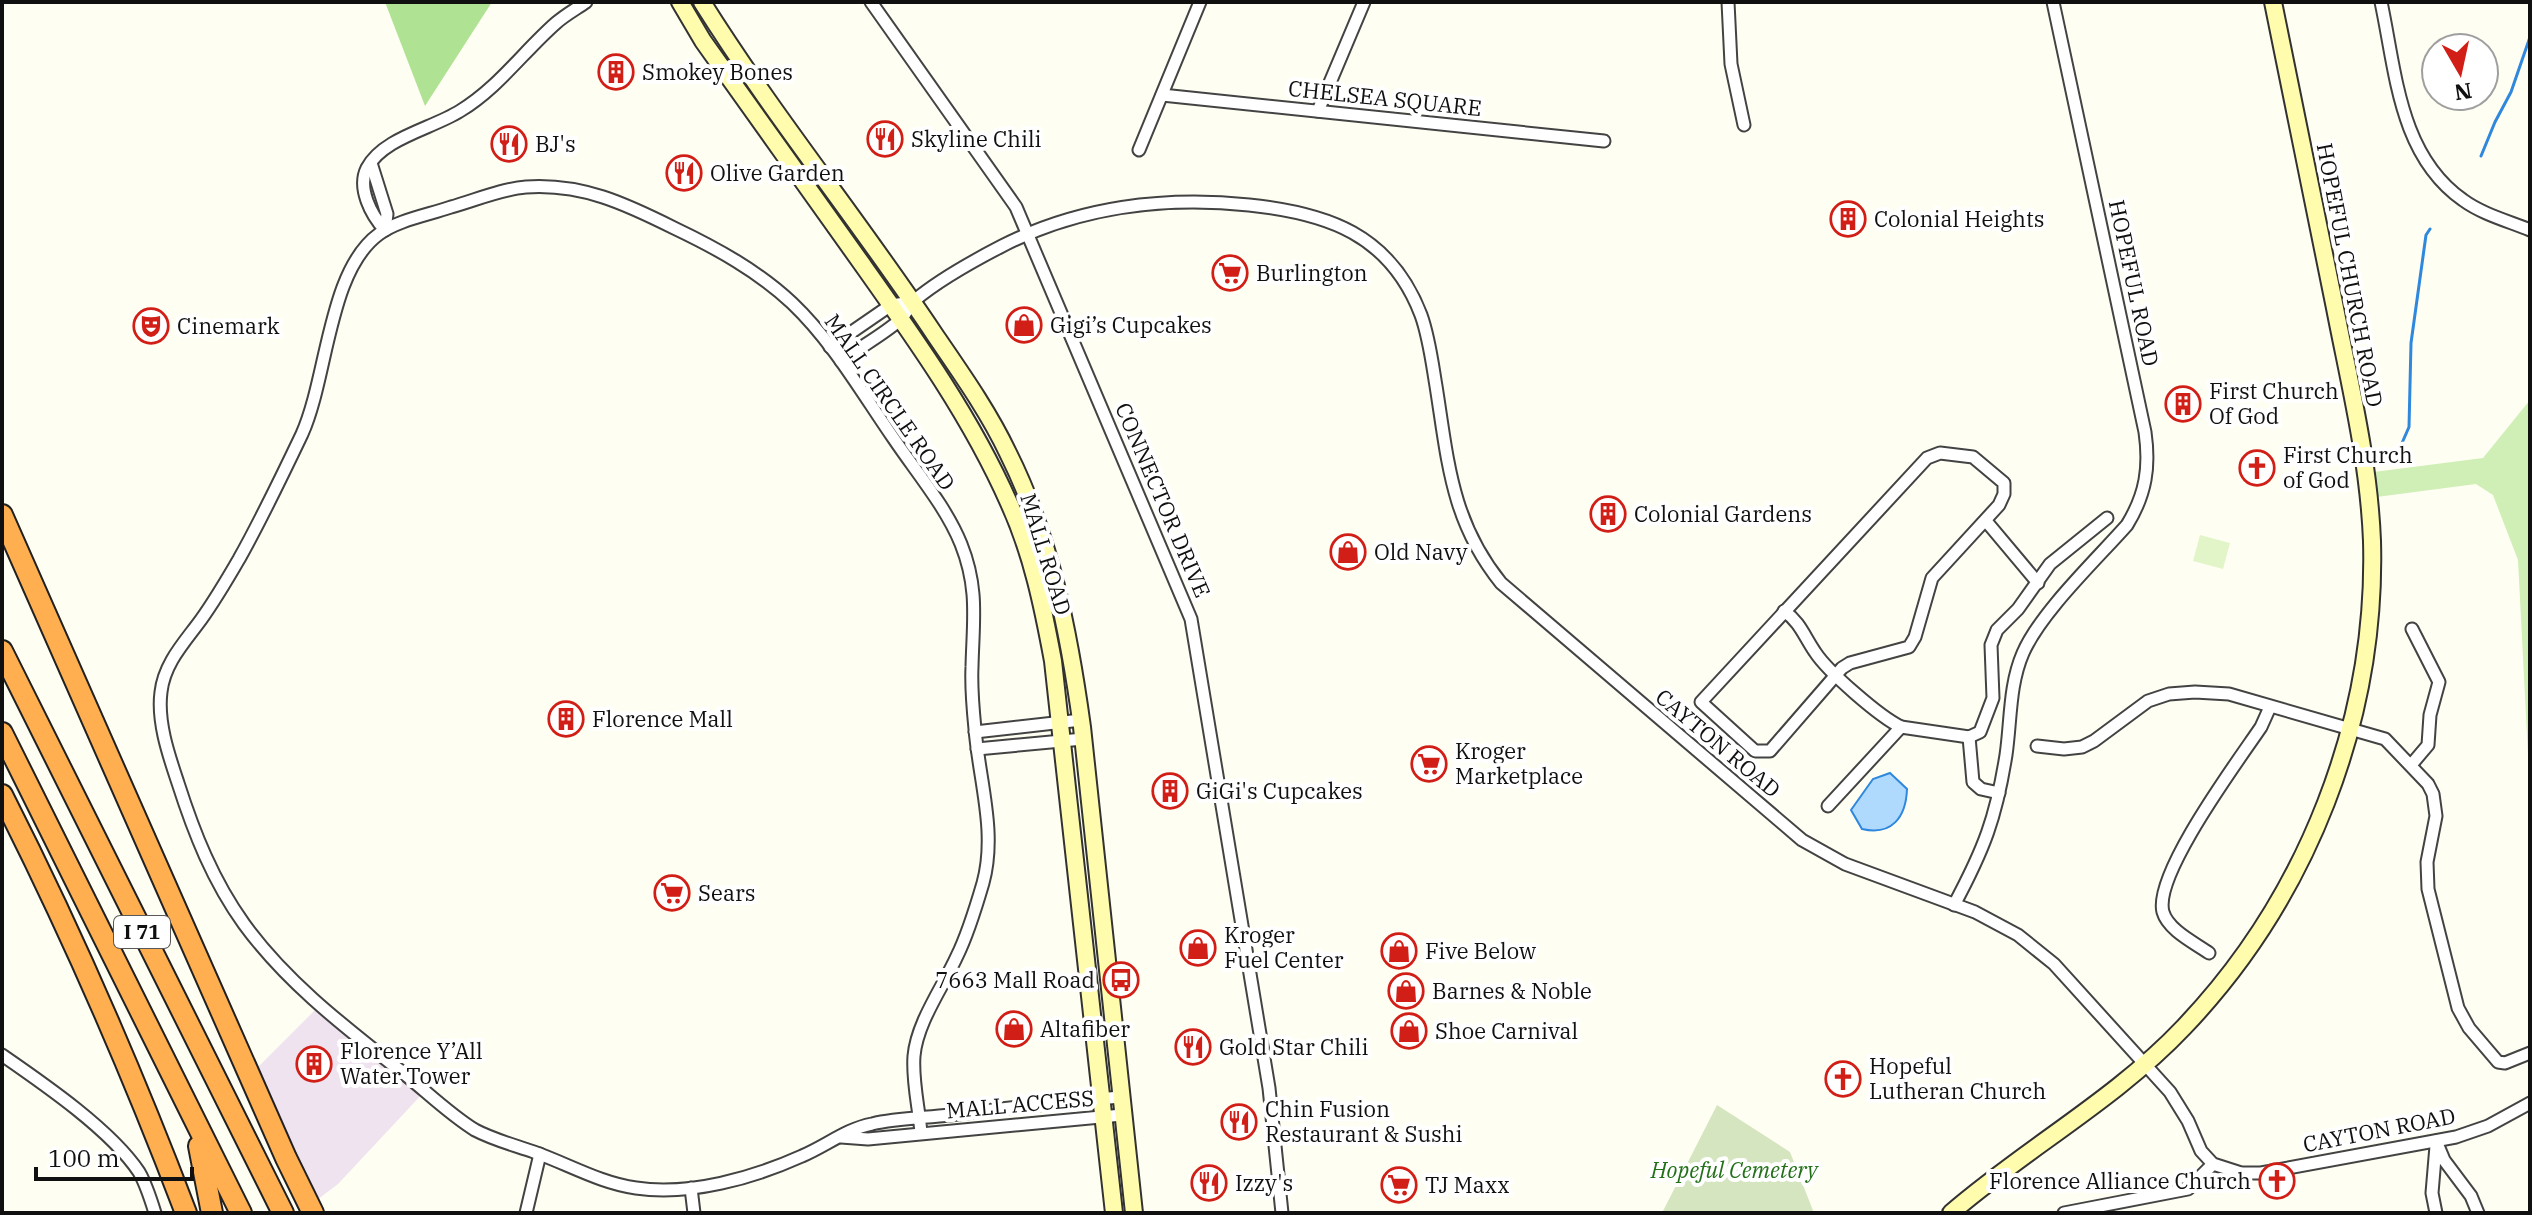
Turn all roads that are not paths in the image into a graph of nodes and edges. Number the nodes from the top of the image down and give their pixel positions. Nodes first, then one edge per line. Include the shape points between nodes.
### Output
1 (570, 2) edge
2 (586, 2) edge
3 (680, 2) edge
4 (702, 2) edge
5 (871, 2) edge
6 (1200, 2) edge
7 (1364, 2) edge
8 (1728, 2) edge
9 (2053, 2) edge
10 (2273, 2) edge
11 (2381, 2) edge
12 (559, 20) junction
13 (1162, 95) junction
14 (1318, 111) junction
15 (1744, 125) dead end
16 (1604, 141) dead end
17 (1139, 150) dead end
18 (385, 230) junction
19 (2530, 230) edge
20 (1028, 234) junction
21 (913, 302) junction
22 (896, 312) junction
23 (830, 347) junction
24 (841, 361) junction
25 (2, 515) edge
26 (2107, 518) dead end
27 (1986, 521) junction
28 (2038, 583) junction
29 (1784, 611) junction
30 (2412, 629) dead end
31 (2, 651) edge
32 (1837, 675) junction
33 (2270, 707) junction
34 (1081, 720) junction
35 (1059, 722) junction
36 (1901, 727) junction
37 (2350, 729) junction
38 (975, 732) junction
39 (2, 733) edge
40 (1969, 737) junction
41 (1083, 739) junction
42 (1061, 741) junction
43 (2037, 746) dead end
44 (977, 749) junction
45 (2411, 765) junction
46 (1999, 793) junction
47 (2, 795) edge
48 (1828, 806) dead end
49 (1954, 905) junction
50 (2209, 953) dead end
51 (2530, 1053) edge
52 (2, 1055) edge
53 (2146, 1065) junction
54 (1120, 1097) junction
55 (1100, 1099) junction
56 (2530, 1103) edge
57 (1122, 1115) junction
58 (1102, 1117) junction
59 (920, 1118) junction
60 (195, 1122) junction
61 (921, 1133) junction
62 (836, 1137) junction
63 (2436, 1141) junction
64 (540, 1154) junction
65 (2213, 1164) junction
66 (691, 1188) junction
67 (155, 1213) edge
68 (186, 1213) edge
69 (212, 1213) edge
70 (241, 1213) edge
71 (283, 1213) edge
72 (313, 1213) edge
73 (526, 1213) edge
74 (694, 1213) edge
75 (1114, 1213) edge
76 (1134, 1213) edge
77 (1282, 1213) edge
78 (1951, 1213) edge
79 (2064, 1213) edge
80 (2436, 1213) edge
81 (2478, 1213) edge

1 - 12 street
2 - 12 street
3 - 22 main road, MALL ROAD
4 - 21 main road, MALL ROAD
5 - 20 street, CONNECTOR DRIVE via 1010,198
6 - 13 street
7 - 14 street
8 - 15 street via 1731,64
9 - 46 street, HOPEFUL ROAD via 2148,463 2138,508 2127,525 2038,626 2023,652 2013,685
10 - 37 main road, HOPEFUL CHURCH ROAD via 2370,507 2370,614
11 - 19 street via 2409,130 2425,162 2464,201
12 - 18 street via 471,104 379,151 371,163 387,214
13 - 14 street, CHELSEA SQUARE
13 - 17 street
14 - 16 street, CHELSEA SQUARE
18 - 23 street, MALL CIRCLE ROAD via 522,187 600,194 738,262 789,300
18 - 64 street, MALL CIRCLE ROAD via 361,253 343,284 313,410 271,500 169,666 161,691 162,722 203,855 243,923 274,961 319,1006 470,1127
20 - 21 street, CAYTON ROAD
20 - 49 street, CAYTON ROAD via 1093,212 1189,201 1290,210 1326,219 1360,237 1402,279 1421,315 1458,506 1475,547 1501,583 1802,840 1845,864
20 - 77 street, CONNECTOR DRIVE via 1191,619 1269,1088
21 - 22 street
21 - 34 main road, MALL ROAD via 981,404 1028,500 1059,592
22 - 23 street
22 - 24 street
22 - 35 main road, MALL ROAD via 957,404 1010,505 1041,599
23 - 24 street, MALL CIRCLE ROAD
24 - 38 street, MALL CIRCLE ROAD via 961,545 975,605
25 - 72 highway
26 - 28 street via 2050,564
27 - 28 street
27 - 29 street via 1999,505 2004,483 1973,457 1940,453 1927,458
27 - 32 street via 1932,578 1909,647 1850,663
28 - 40 street via 1997,630 1991,645 1993,698 1983,729
29 - 32 street
29 - 32 street via 1701,702 1755,751 1770,751
30 - 45 street via 2439,682 2428,745
31 - 71 highway, I 71
32 - 36 street via 1884,719
33 - 37 street
33 - 43 street via 2229,694 2169,694 2148,701 2082,747
33 - 50 street via 2183,846 2164,888 2168,922
34 - 35 street
34 - 41 main road, MALL ROAD
35 - 38 street
35 - 42 main road, MALL ROAD
36 - 40 street
36 - 48 street
37 - 45 street via 2385,739
37 - 53 main road, HOPEFUL CHURCH ROAD via 2320,819 2271,914 2217,991
38 - 44 street, MALL CIRCLE ROAD
39 - 60 highway, I 71
40 - 46 street via 1973,782
41 - 42 street
41 - 54 main road, MALL ROAD
42 - 44 street
42 - 55 main road, MALL ROAD
44 - 59 street, MALL CIRCLE ROAD via 988,824 987,863 961,950 914,1049
45 - 51 street via 2428,784 2436,804 2428,886 2458,1008 2498,1062
46 - 49 street, HOPEFUL ROAD via 1982,853
47 - 68 highway via 110,1024
49 - 53 street, CAYTON ROAD via 1997,923 2038,950
52 - 67 street via 119,1148 141,1176
53 - 65 street, CAYTON ROAD via 2170,1092
53 - 78 main road, HOPEFUL CHURCH ROAD
54 - 55 street, MALL ACCESS
54 - 57 main road, MALL ROAD
55 - 58 main road, MALL ROAD
55 - 59 street, MALL ACCESS
56 - 63 street, CAYTON ROAD via 2472,1132
57 - 58 street, MALL ACCESS
57 - 76 main road, MALL ROAD
58 - 61 street, MALL ACCESS
58 - 75 main road, MALL ROAD
59 - 61 street, MALL CIRCLE ROAD
59 - 62 street, MALL CIRCLE ROAD via 871,1124
60 - 69 highway
60 - 70 highway, I 71
61 - 62 street
62 - 66 street, MALL CIRCLE ROAD via 768,1170
63 - 65 street, CAYTON ROAD via 2261,1173
63 - 80 street
63 - 81 street
64 - 66 street, MALL CIRCLE ROAD via 625,1186
64 - 73 street
65 - 79 street via 2188,1189
66 - 74 street

